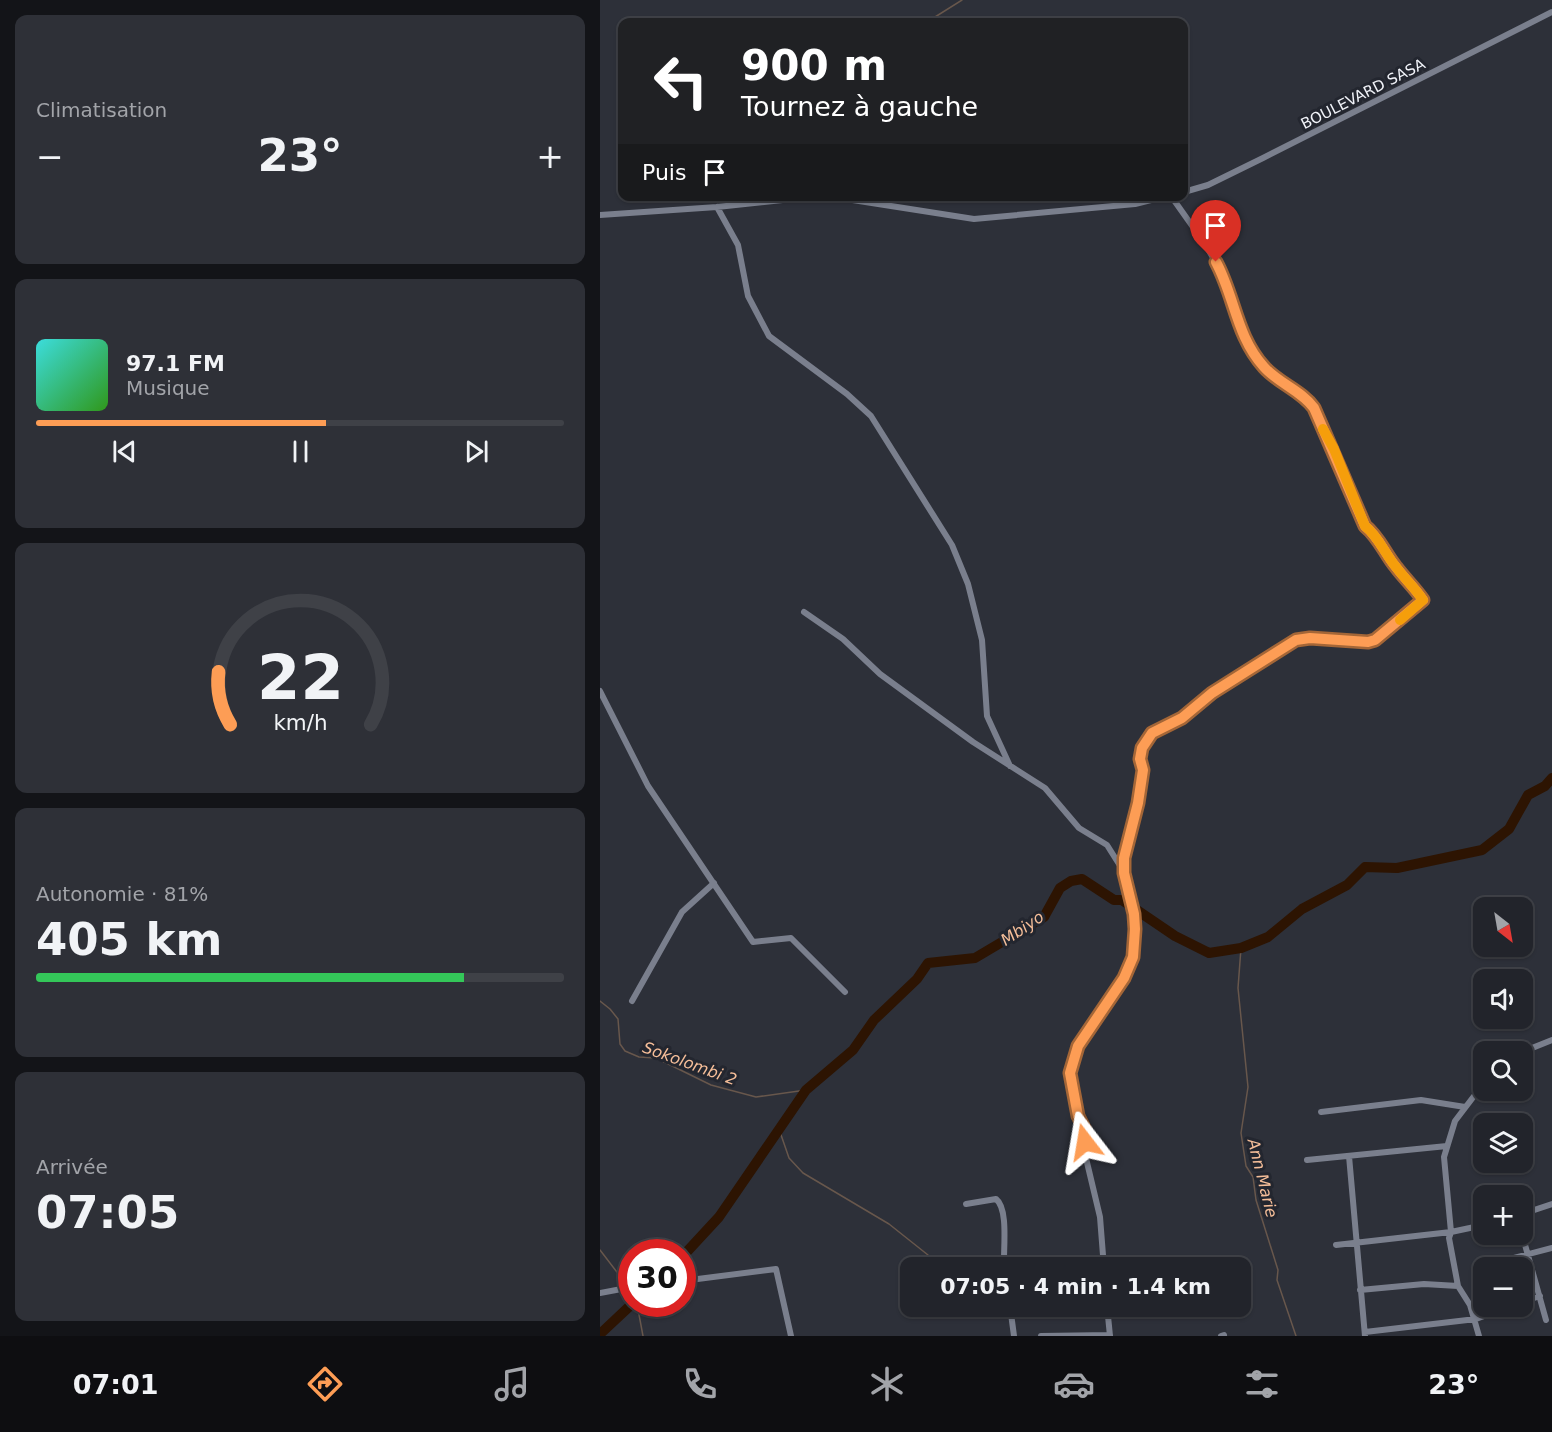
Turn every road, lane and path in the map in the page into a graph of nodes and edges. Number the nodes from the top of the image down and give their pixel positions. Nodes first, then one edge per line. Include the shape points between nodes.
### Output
1 (1552, 12) edge
2 (1188, 191) edge
3 (773, 201) edge
4 (859, 201) edge
5 (1148, 201) edge
6 (1173, 201) edge
7 (717, 207) junction
8 (600, 215) edge
9 (804, 612) dead end
10 (600, 691) edge
11 (1010, 766) junction
12 (1124, 873) junction
13 (714, 883) junction
14 (845, 992) dead end
15 (632, 1000) dead end
16 (1552, 1040) edge
17 (1533, 1048) edge
18 (1473, 1096) edge
19 (1464, 1107) junction
20 (1321, 1112) dead end
21 (1448, 1146) junction
22 (1349, 1156) junction
23 (1307, 1160) dead end
24 (966, 1204) dead end
25 (1552, 1204) edge
26 (1533, 1210) edge
27 (1473, 1227) edge
28 (1451, 1232) junction
29 (1357, 1244) junction
30 (1336, 1245) dead end
31 (1525, 1245) edge
32 (1552, 1248) edge
33 (1527, 1253) junction
34 (1004, 1257) edge
35 (1103, 1257) edge
36 (1513, 1257) edge
37 (696, 1279) edge
38 (1458, 1286) junction
39 (618, 1290) edge
40 (1360, 1290) junction
41 (600, 1293) edge
42 (1540, 1296) junction
43 (1533, 1298) edge
44 (1011, 1317) edge
45 (1108, 1317) edge
46 (1481, 1317) edge
47 (1476, 1319) junction
48 (1546, 1320) dead end
49 (1365, 1334) edge
50 (1110, 1335) edge
51 (791, 1336) edge
52 (1014, 1336) edge
53 (1041, 1336) edge
54 (1479, 1336) edge

1 - 2 street, BOULEVARD SASA via 1263,158
3 - 7 street
4 - 5 street via 974,219
6 - 12 street via 1226,280 1243,337 1264,368 1314,408 1365,526 1423,600 1375,640 1296,640 1212,693 1182,718 1152,733 1142,748 1143,770
7 - 8 street
7 - 11 street via 738,245 748,296 769,336 871,416 952,545 968,584 982,640 987,716
9 - 11 street via 843,639 880,675
10 - 13 street via 648,786
11 - 12 street via 1045,788 1079,828 1107,845
12 - 35 street via 1134,914 1133,957 1124,978 1078,1046 1070,1073 1078,1116 1085,1130 1085,1155 1100,1217
13 - 14 street via 753,942 790,938
13 - 15 street via 682,912
16 - 17 street
18 - 19 street
19 - 20 street via 1421,1100
19 - 21 street via 1455,1120
21 - 22 street
21 - 28 street via 1444,1176
22 - 23 street
22 - 29 street
24 - 34 street via 996,1199 1001,1203
25 - 26 street
27 - 28 street
28 - 29 street
28 - 38 street
29 - 30 street
29 - 40 street
31 - 33 street
32 - 33 street
33 - 36 street
33 - 42 street
37 - 51 street via 776,1269
38 - 40 street via 1424,1284
38 - 47 street
39 - 41 street
40 - 49 street
42 - 43 street
42 - 48 street
44 - 52 street
45 - 50 street
46 - 47 street
47 - 49 street
47 - 54 street
50 - 53 street

